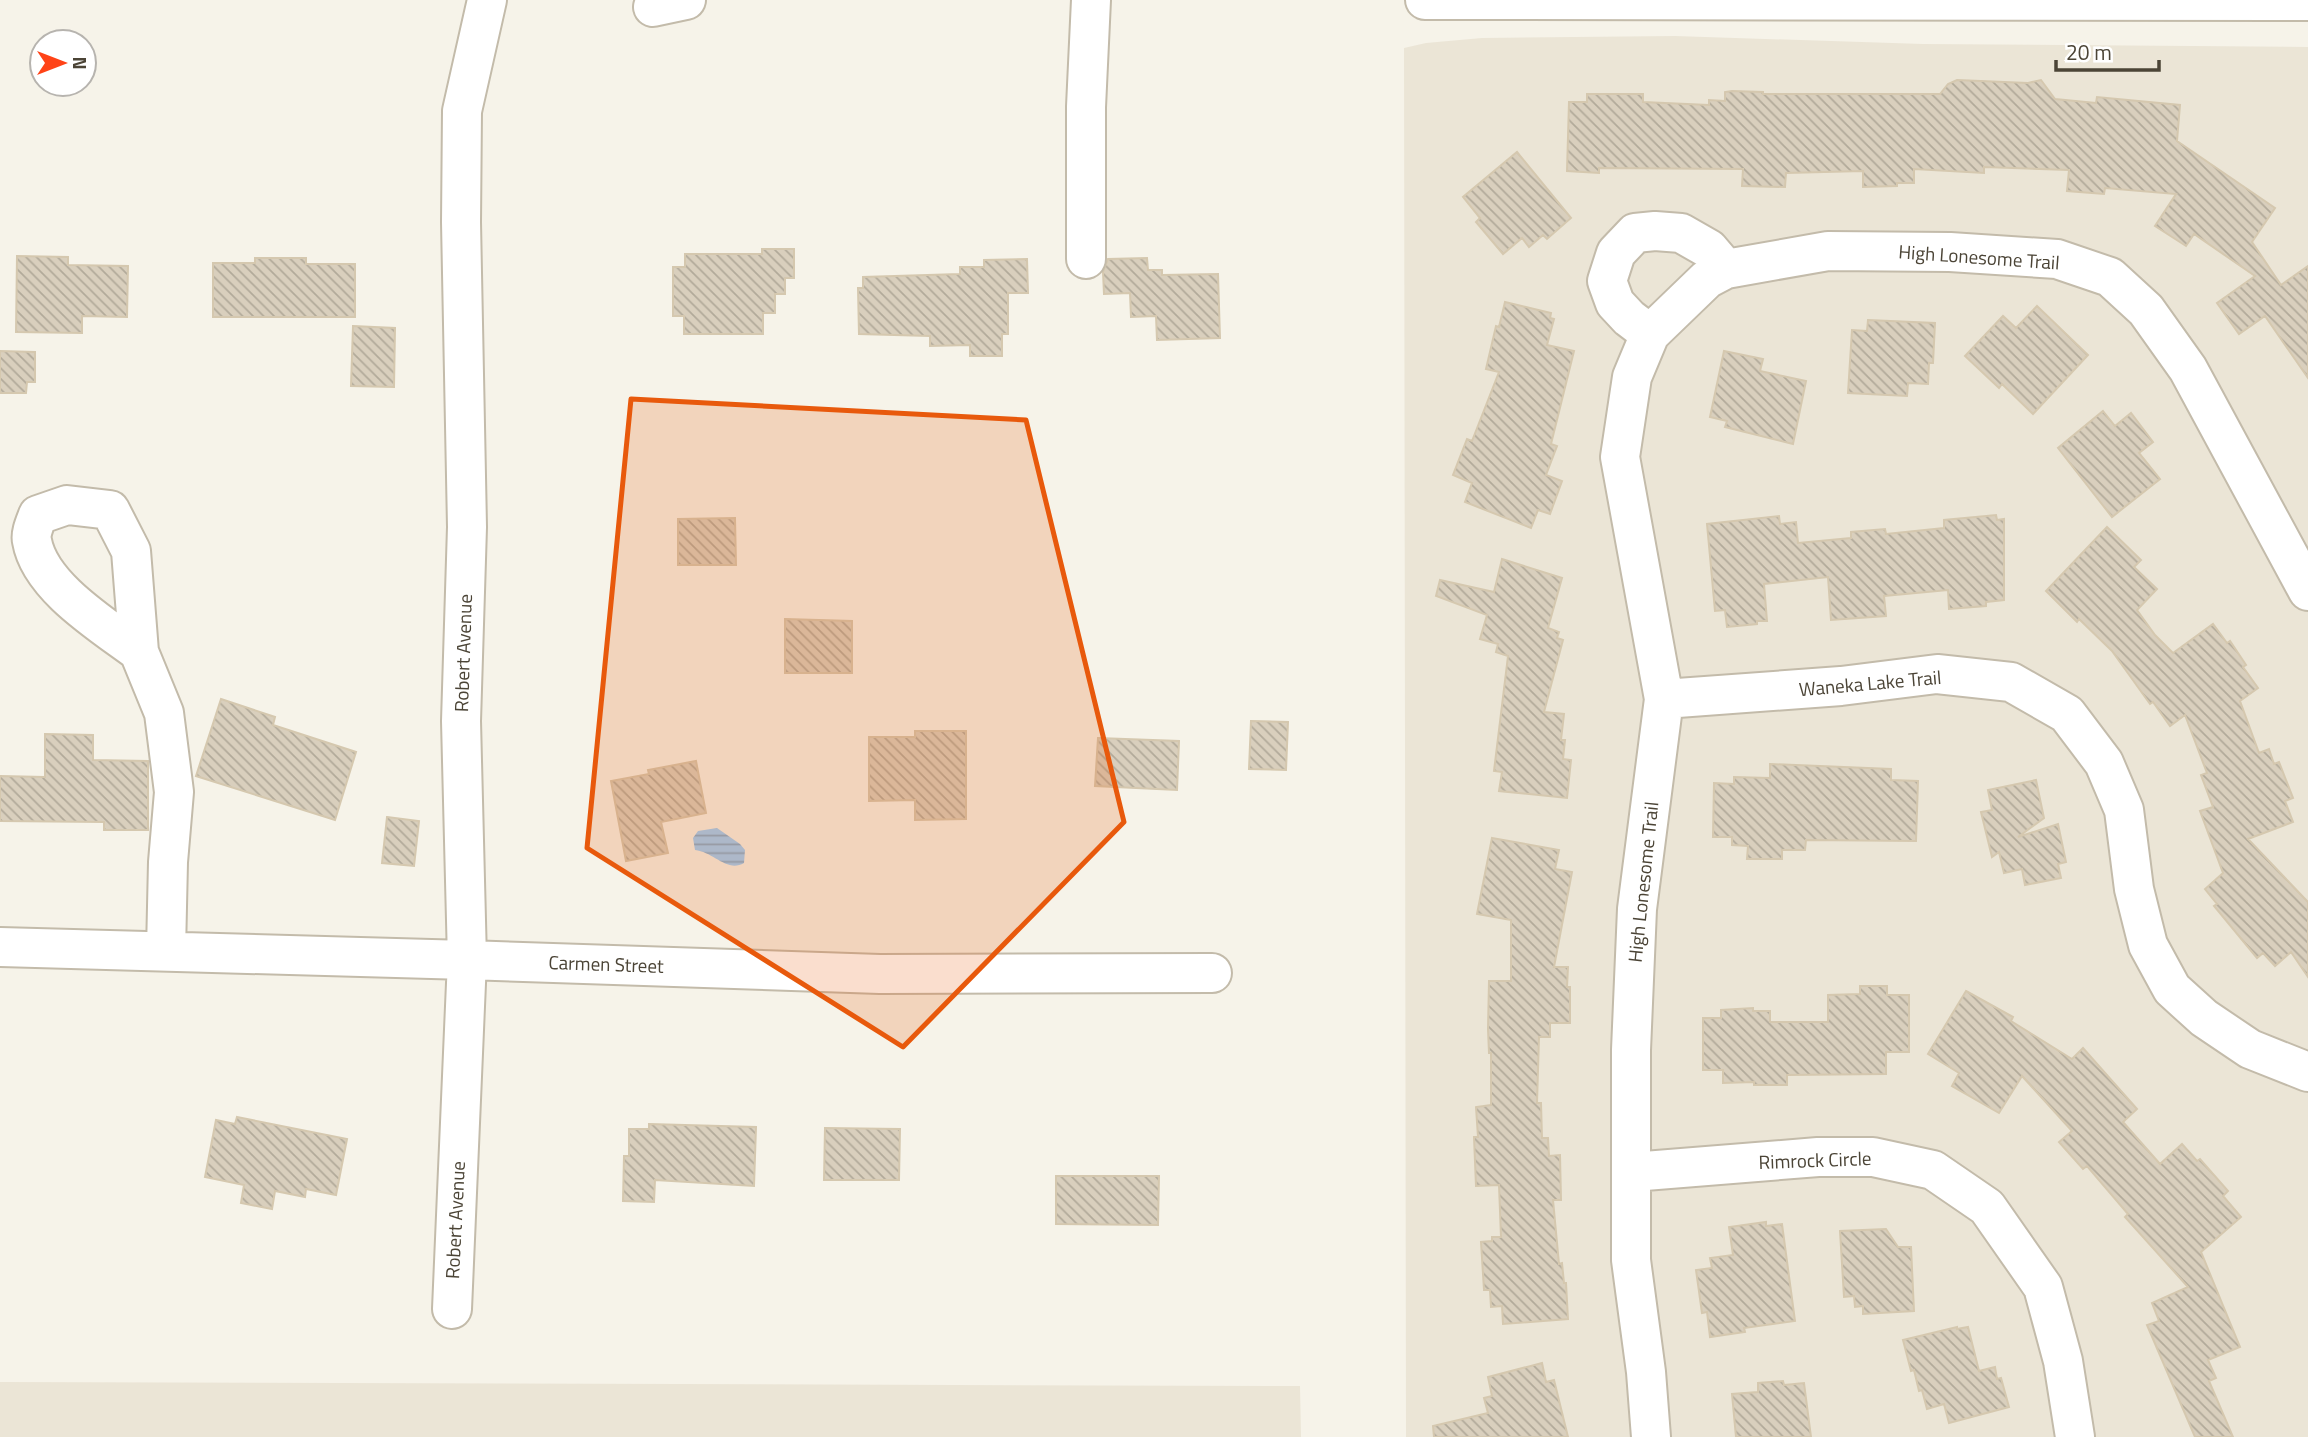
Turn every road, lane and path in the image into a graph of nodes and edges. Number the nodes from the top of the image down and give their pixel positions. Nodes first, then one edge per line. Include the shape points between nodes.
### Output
1 (487, 0) edge
2 (1091, 0) edge
3 (1425, 0) edge
4 (1775, 1) edge
5 (2308, 1) edge
6 (1086, 260) dead end
7 (1726, 269) junction
8 (1650, 334) junction
9 (2308, 591) edge
10 (139, 652) dead end
11 (1664, 699) junction
12 (0, 947) edge
13 (166, 951) junction
14 (467, 960) junction
15 (1212, 973) dead end
16 (2308, 1072) edge
17 (1632, 1172) junction
18 (452, 1309) dead end
19 (1651, 1437) edge
20 (2075, 1437) edge

1 - 14 street, Robert Avenue via 462,111 467,527 461,721
2 - 6 street
3 - 4 street
4 - 5 street
7 - 8 street, High Lonesome Trail via 1707,279
7 - 8 street via 1709,249 1681,233 1635,233 1616,253 1607,282 1615,303
7 - 9 street, High Lonesome Trail via 1828,251 1950,252 2057,259 2110,277 2146,310 2188,369
8 - 11 street, High Lonesome Trail via 1632,377 1620,457
10 - 13 street via 164,713 174,792
11 - 16 street, Waneka Lake Trail via 1937,674 2011,682 2067,714 2104,763 2124,810 2134,889 2148,945 2172,989 2250,1049
11 - 17 street, High Lonesome Trail via 1637,909
12 - 13 street, Carmen Street
13 - 14 street, Carmen Street
14 - 15 street, Carmen Street via 880,974
14 - 18 street, Robert Avenue
17 - 19 street, High Lonesome Trail via 1631,1260
17 - 20 street, Rimrock Circle via 1818,1157 1873,1157 1933,1170 1987,1207 2043,1287 2063,1361

